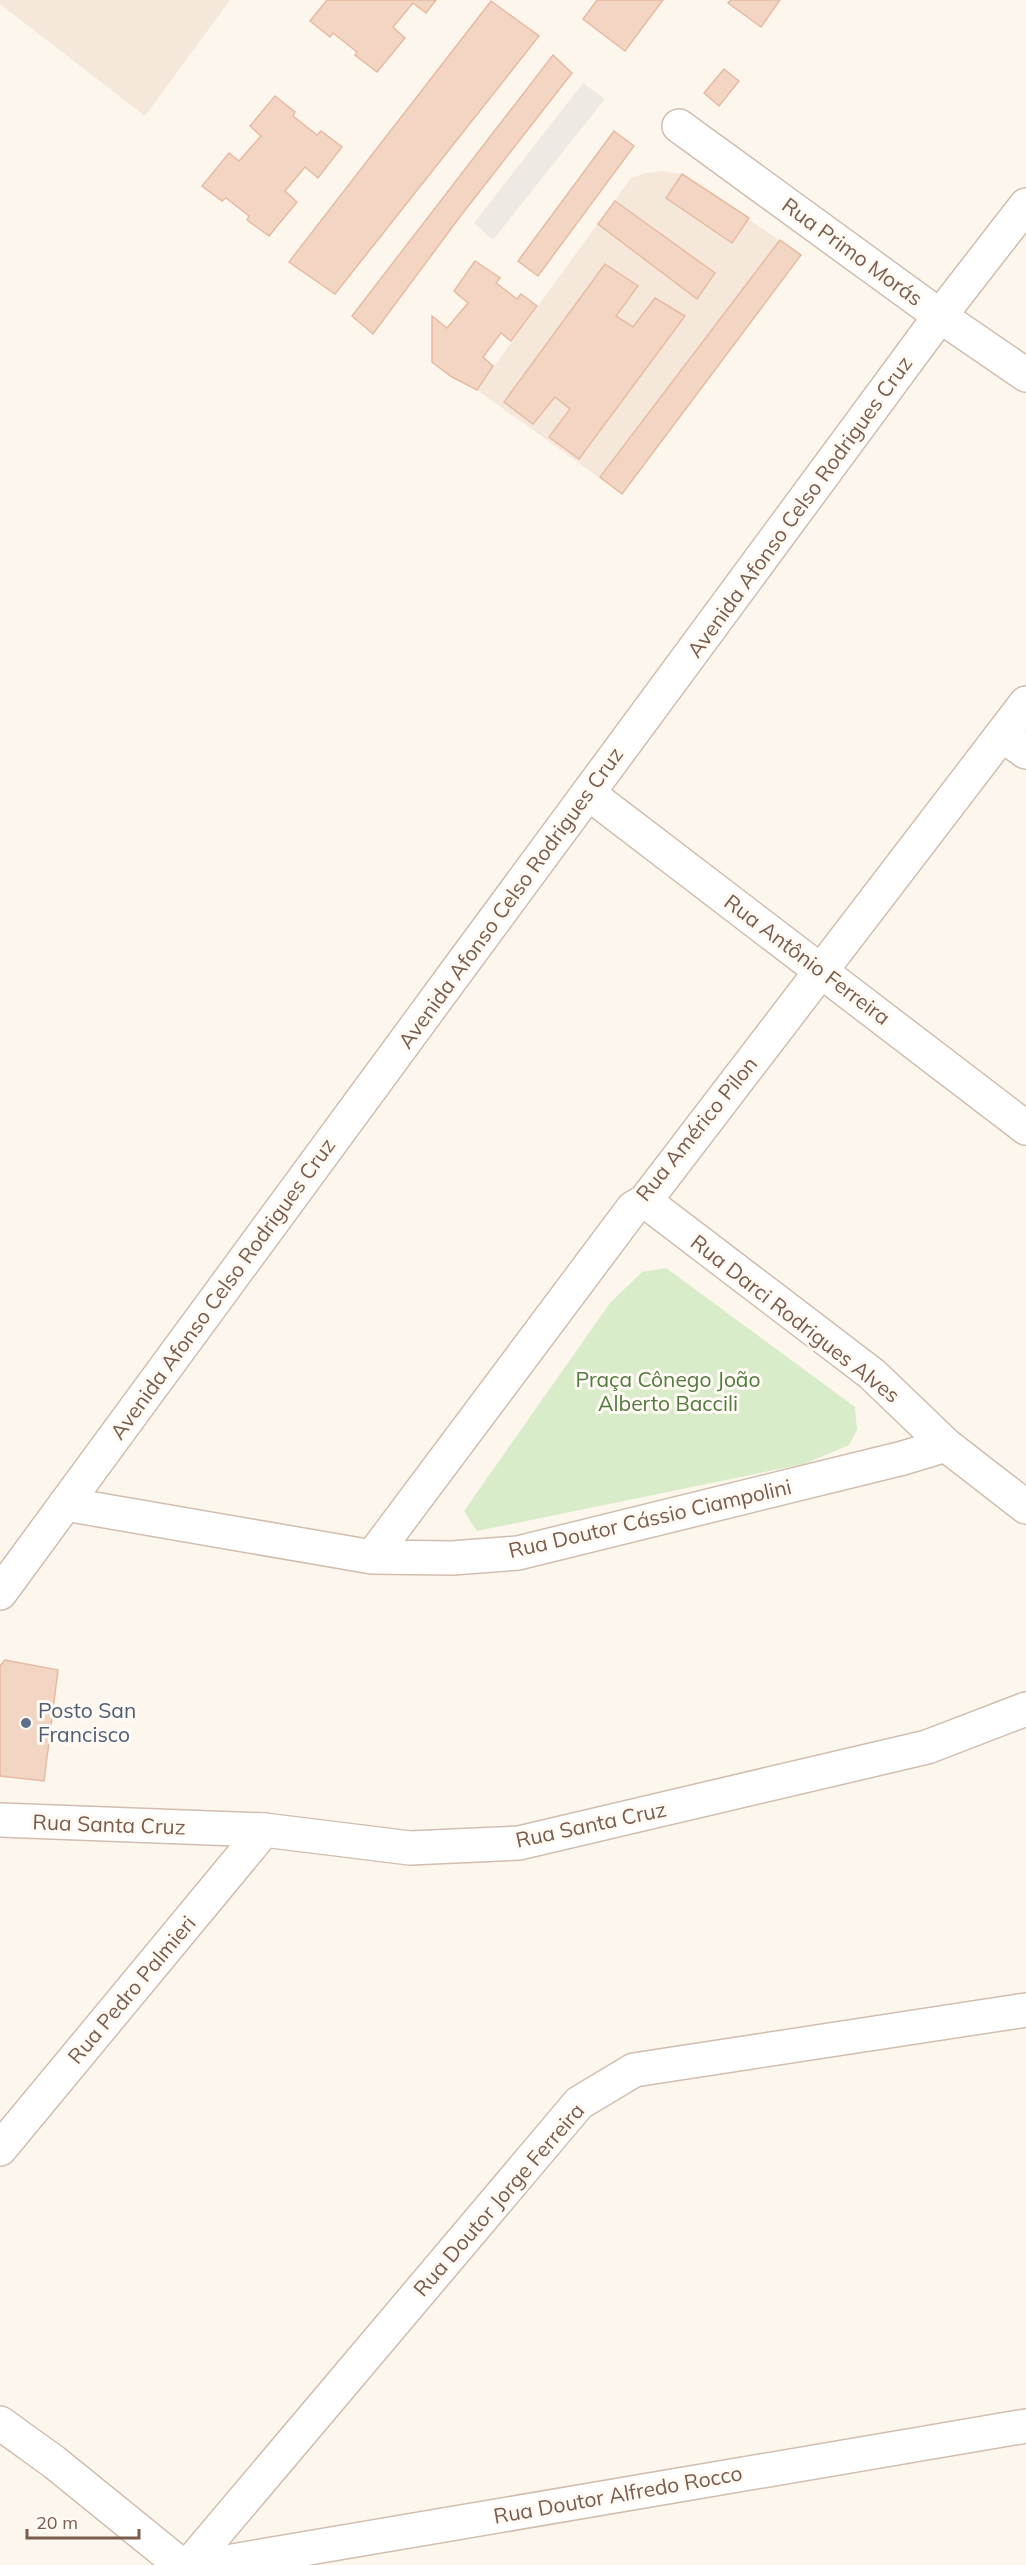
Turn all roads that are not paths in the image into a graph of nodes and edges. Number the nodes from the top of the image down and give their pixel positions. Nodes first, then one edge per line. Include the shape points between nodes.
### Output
1 (679, 126) dead end
2 (1026, 205) edge
3 (940, 316) junction
4 (1026, 375) edge
5 (1026, 703) edge
6 (1014, 744) edge
7 (588, 793) junction
8 (821, 971) junction
9 (1026, 1128) edge
10 (645, 1201) junction
11 (946, 1445) junction
12 (65, 1504) junction
13 (1026, 1507) edge
14 (372, 1557) junction
15 (0, 1593) edge
16 (1026, 1709) edge
17 (0, 1820) edge
18 (264, 1830) junction
19 (1026, 2010) edge
20 (0, 2149) edge
21 (0, 2423) edge
22 (1026, 2426) edge
23 (181, 2565) edge
24 (189, 2565) edge
25 (209, 2565) edge

1 - 3 street, Rua Primo Morás
2 - 3 street, Avenida Afonso Celso Rodrigues Cruz
3 - 4 street, Rua Primo Morás
3 - 7 street, Avenida Afonso Celso Rodrigues Cruz
5 - 6 street, Rua Américo Pilon
6 - 8 street, Rua Américo Pilon
7 - 8 street, Rua Antônio Ferreira
7 - 12 street, Avenida Afonso Celso Rodrigues Cruz
8 - 9 street, Rua Antônio Ferreira
8 - 10 street, Rua Américo Pilon
10 - 11 street, Rua Darci Rodrigues Alves via 872,1374
10 - 14 street, Rua Américo Pilon via 633,1208
11 - 13 street, Rua Darci Rodrigues Alves
11 - 14 street, Rua Doutor Cássio Ciampolini via 518,1553 452,1558
12 - 14 street, Rua Doutor Cássio Ciampolini
12 - 15 street, Avenida Afonso Celso Rodrigues Cruz
16 - 18 street, Rua Santa Cruz via 927,1747 519,1843 410,1848
17 - 18 street, Rua Santa Cruz
18 - 20 street, Rua Pedro Palmieri
19 - 24 street, Rua Doutor Jorge Ferreira via 634,2070 579,2103
21 - 23 street
22 - 25 street, Rua Doutor Alfredo Rocco

